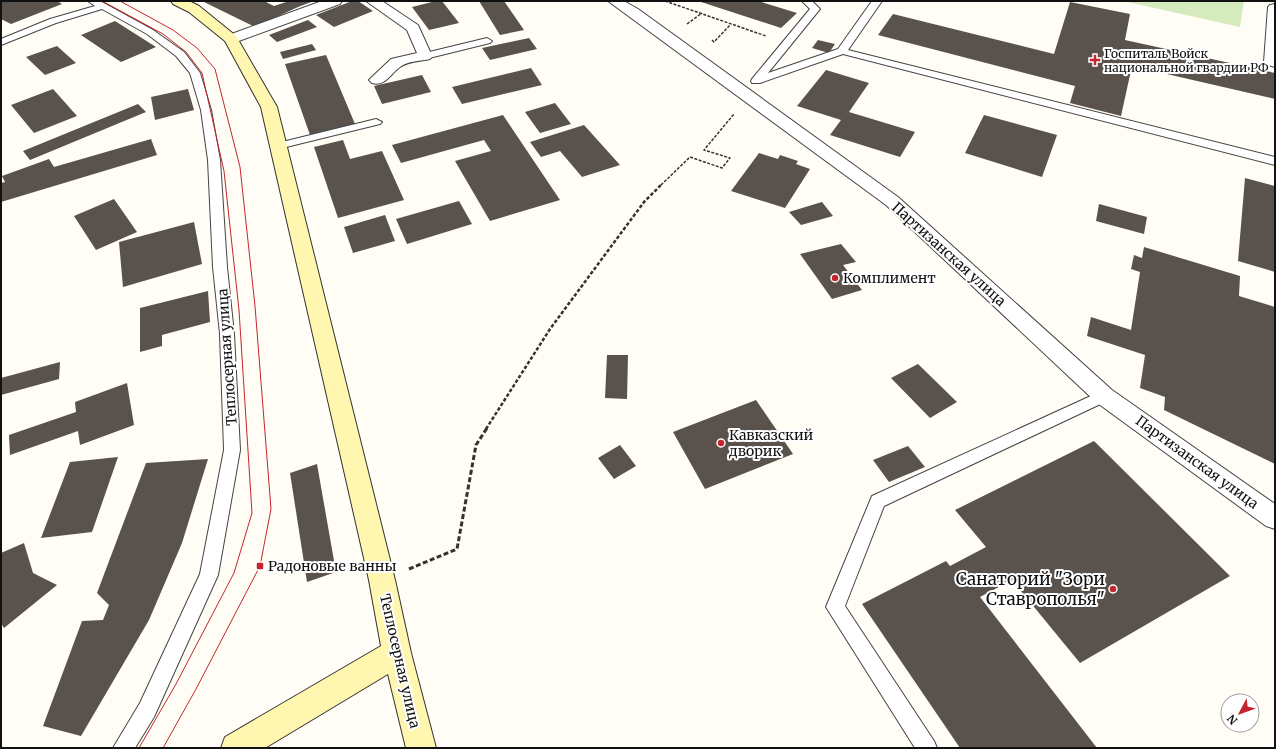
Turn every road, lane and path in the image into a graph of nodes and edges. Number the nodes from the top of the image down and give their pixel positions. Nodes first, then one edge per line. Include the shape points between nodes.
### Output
1 (178, 1) edge
2 (335, 1) edge
3 (373, 1) edge
4 (615, 1) edge
5 (665, 1) edge
6 (808, 1) edge
7 (877, 1) edge
8 (98, 4) edge
9 (1275, 7) edge
10 (702, 13) junction
11 (687, 24) dead end
12 (731, 24) junction
13 (230, 39) junction
14 (487, 41) dead end
15 (1, 42) edge
16 (714, 42) dead end
17 (787, 43) junction
18 (842, 51) junction
19 (425, 56) junction
20 (1275, 64) edge
21 (377, 80) dead end
22 (752, 89) junction
23 (376, 122) dead end
24 (278, 146) junction
25 (1275, 161) edge
26 (1104, 396) junction
27 (1275, 518) edge
28 (382, 580) junction
29 (397, 652) junction
30 (123, 748) edge
31 (236, 748) edge
32 (420, 748) edge
33 (928, 748) edge

1 - 13 main road, Теплосерная улица via 194,9
2 - 13 street
3 - 19 street via 413,28
4 - 22 street, Партизанская улица
5 - 10 path
6 - 17 lane via 815,9
7 - 18 lane
8 - 15 lane
8 - 30 lane, Теплосерная улица via 150,32 180,54 198,81 206,110 214,160 227,334 232,450 209,575 147,710
9 - 20 lane via 1270,62
10 - 11 path
10 - 12 path
12 - 16 path
12 - 17 path
13 - 24 main road, Теплосерная улица via 269,107
14 - 19 lane
17 - 22 lane
18 - 22 lane
18 - 25 lane
19 - 21 street via 396,62
22 - 26 street, Партизанская улица via 892,201
22 - 28 path via 704,150 730,158 722,168 690,157 644,202 550,329 476,445 457,549
23 - 24 lane
24 - 28 main road, Теплосерная улица
26 - 27 street, Партизанская улица
26 - 33 lane via 878,501 835,608
28 - 29 main road, Теплосерная улица
29 - 31 main road
29 - 32 main road, Теплосерная улица

